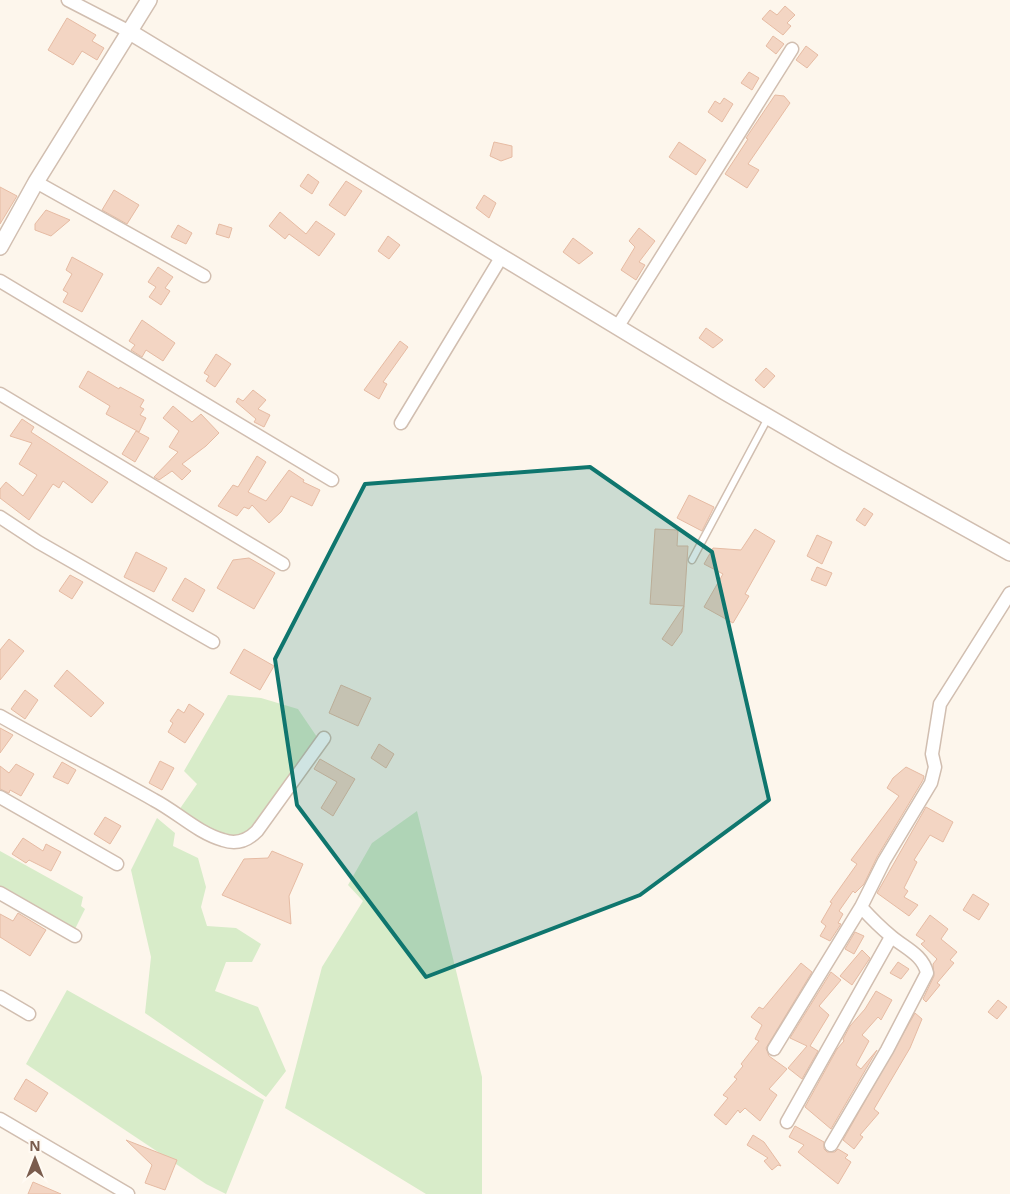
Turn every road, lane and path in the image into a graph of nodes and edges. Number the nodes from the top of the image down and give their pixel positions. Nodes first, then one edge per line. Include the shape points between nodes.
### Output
1 (68, 0) edge
2 (149, 0) edge
3 (130, 32) junction
4 (792, 49) dead end
5 (36, 182) junction
6 (0, 247) edge
7 (502, 256) junction
8 (204, 276) dead end
9 (0, 281) edge
10 (618, 326) junction
11 (0, 394) edge
12 (769, 417) junction
13 (401, 423) dead end
14 (332, 480) dead end
15 (0, 517) edge
16 (1010, 552) edge
17 (692, 560) dead end
18 (283, 564) dead end
19 (1010, 593) edge
20 (213, 642) dead end
21 (0, 716) edge
22 (324, 738) dead end
23 (0, 796) edge
24 (117, 864) dead end
25 (0, 893) edge
26 (861, 907) junction
27 (75, 936) dead end
28 (891, 937) junction
29 (0, 997) edge
30 (29, 1014) dead end
31 (774, 1048) dead end
32 (0, 1118) edge
33 (787, 1122) dead end
34 (831, 1145) dead end
35 (128, 1194) edge

1 - 3 street
2 - 3 street
3 - 5 street
3 - 7 street
4 - 10 street
5 - 6 street
5 - 8 street
7 - 10 street
7 - 13 street
9 - 14 street
10 - 12 street
11 - 18 street
12 - 16 street
12 - 17 lane
15 - 20 street
19 - 26 street via 940,704 931,783 884,861
21 - 22 street via 156,801 207,833 224,841 238,842 250,838 257,831
23 - 24 street
25 - 27 street
26 - 28 street
26 - 31 street
28 - 33 street
28 - 34 street via 918,957 927,973
29 - 30 street
32 - 35 street

